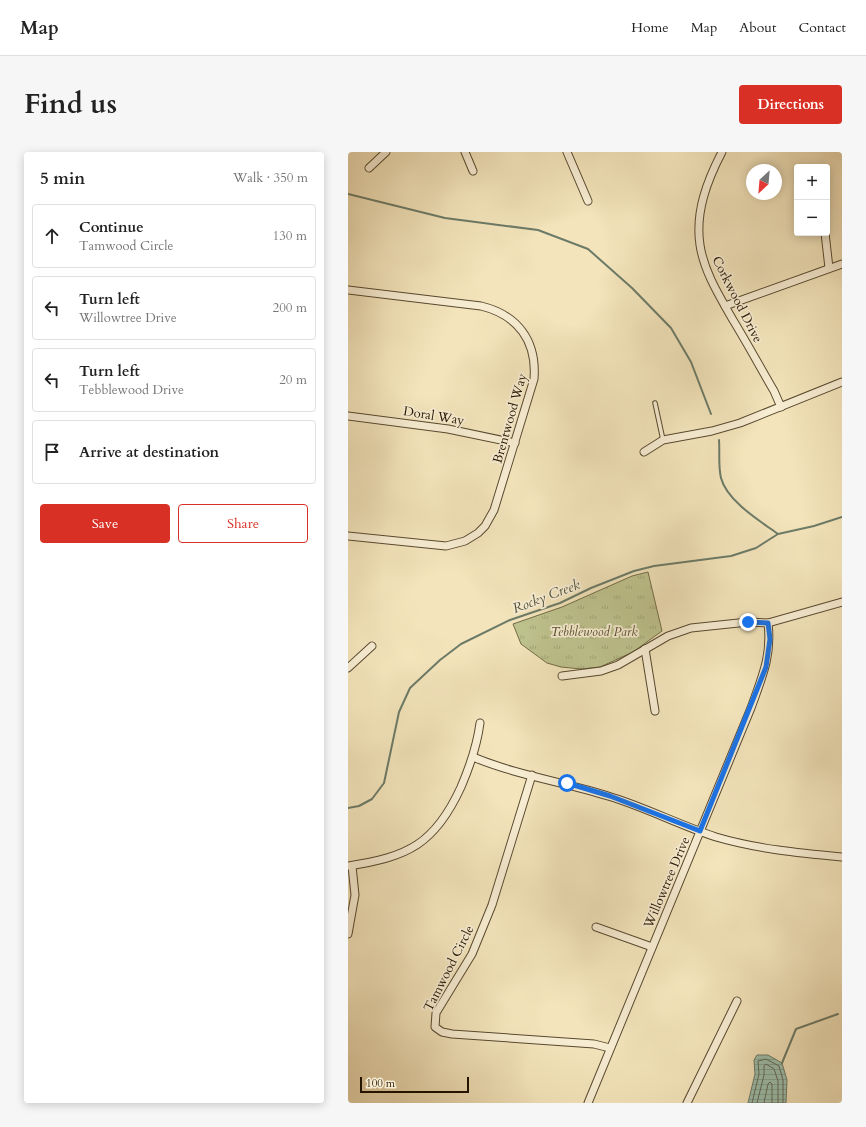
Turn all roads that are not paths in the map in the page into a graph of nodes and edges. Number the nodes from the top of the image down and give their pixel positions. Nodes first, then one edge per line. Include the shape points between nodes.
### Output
1 (386, 152) edge
2 (465, 152) edge
3 (567, 152) edge
4 (722, 152) edge
5 (369, 168) dead end
6 (473, 170) dead end
7 (588, 201) dead end
8 (825, 236) edge
9 (842, 264) edge
10 (829, 268) junction
11 (348, 290) edge
12 (725, 306) junction
13 (842, 382) edge
14 (655, 403) dead end
15 (781, 407) junction
16 (348, 416) edge
17 (663, 440) junction
18 (515, 443) junction
19 (644, 452) dead end
20 (348, 536) edge
21 (842, 602) edge
22 (768, 623) junction
23 (372, 646) dead end
24 (646, 650) junction
25 (348, 668) edge
26 (562, 676) dead end
27 (655, 711) dead end
28 (480, 723) dead end
29 (473, 757) junction
30 (532, 775) junction
31 (700, 831) junction
32 (842, 857) edge
33 (350, 866) edge
34 (596, 927) dead end
35 (348, 934) edge
36 (652, 946) junction
37 (737, 1001) dead end
38 (610, 1048) junction
39 (588, 1103) edge
40 (687, 1103) edge

1 - 5 street
2 - 6 street
3 - 7 street
4 - 12 street, Corkwood Drive via 703,198 699,236 705,266
8 - 10 street
9 - 10 street
10 - 12 street
11 - 18 street, Brentwood Way via 481,306 510,318 523,333 535,368
12 - 15 street, Corkwood Drive
13 - 15 street
14 - 17 lane
15 - 17 street via 726,427
16 - 18 street, Doral Way via 448,429
17 - 19 street
18 - 20 street, Brentwood Way via 490,518 469,539 446,546
21 - 22 street
22 - 24 street via 741,622 691,628 668,636
22 - 31 street, Willowtree Drive via 770,639 766,667
23 - 25 street
24 - 26 street via 610,668
24 - 27 street
28 - 29 street
29 - 30 street
29 - 33 street via 448,814 430,836 397,856
30 - 31 street via 610,796
30 - 38 street, Tamwood Circle via 492,905 472,954 436,1013 435,1027 452,1034 594,1044
31 - 32 street via 758,847
31 - 36 street, Willowtree Drive
33 - 35 street via 355,895
34 - 36 street
36 - 38 street, Willowtree Drive
37 - 40 street
38 - 39 street, Willowtree Drive

